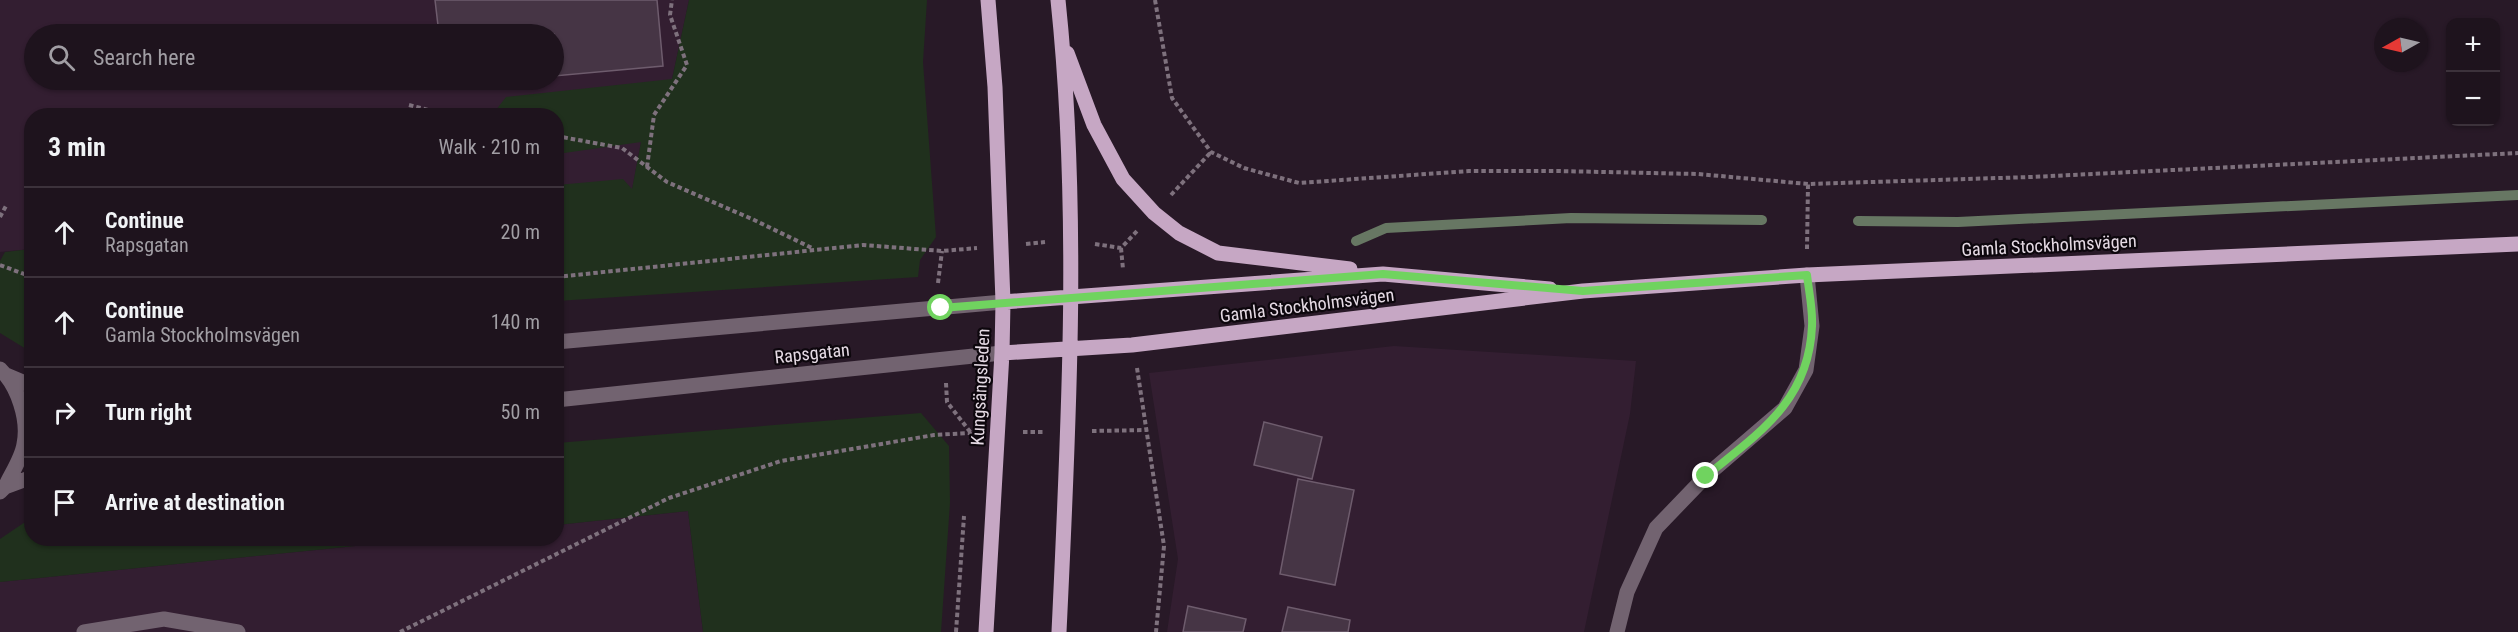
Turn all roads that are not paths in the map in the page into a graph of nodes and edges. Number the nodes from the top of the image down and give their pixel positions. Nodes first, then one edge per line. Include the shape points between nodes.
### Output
1 (988, 0) edge
2 (1058, 0) edge
3 (1062, 38) junction
4 (2518, 244) edge
5 (1383, 274) junction
6 (1807, 275) junction
7 (1583, 291) junction
8 (1071, 298) junction
9 (1003, 302) junction
10 (564, 341) edge
11 (1071, 349) junction
12 (1002, 353) junction
13 (3, 372) edge
14 (24, 382) edge
15 (564, 399) edge
16 (24, 480) edge
17 (2, 490) edge
18 (84, 632) edge
19 (238, 632) edge
20 (986, 632) edge
21 (1059, 632) edge
22 (1617, 632) edge

1 - 9 main road, Kungsängsleden
2 - 3 main road
3 - 5 main road via 1094,125 1123,179 1179,233 1218,253
3 - 8 main road
4 - 6 main road, Gamla Stockholmsvägen
5 - 7 main road, Gamla Stockholmsvägen
5 - 8 main road, Gamla Stockholmsvägen
6 - 7 main road, Gamla Stockholmsvägen
6 - 22 street via 1812,326 1806,370 1785,408 1706,476 1656,528 1627,592
7 - 11 main road, Gamla Stockholmsvägen
8 - 9 main road, Rapsgatan
8 - 11 main road
9 - 10 street, Rapsgatan
9 - 12 main road, Kungsängsleden
11 - 12 main road, Rapsgatan
11 - 21 main road
12 - 15 street, Rapsgatan
12 - 20 main road, Kungsängsleden
13 - 14 street
13 - 17 street via 24,413 24,444
16 - 17 street
18 - 19 street via 164,619

